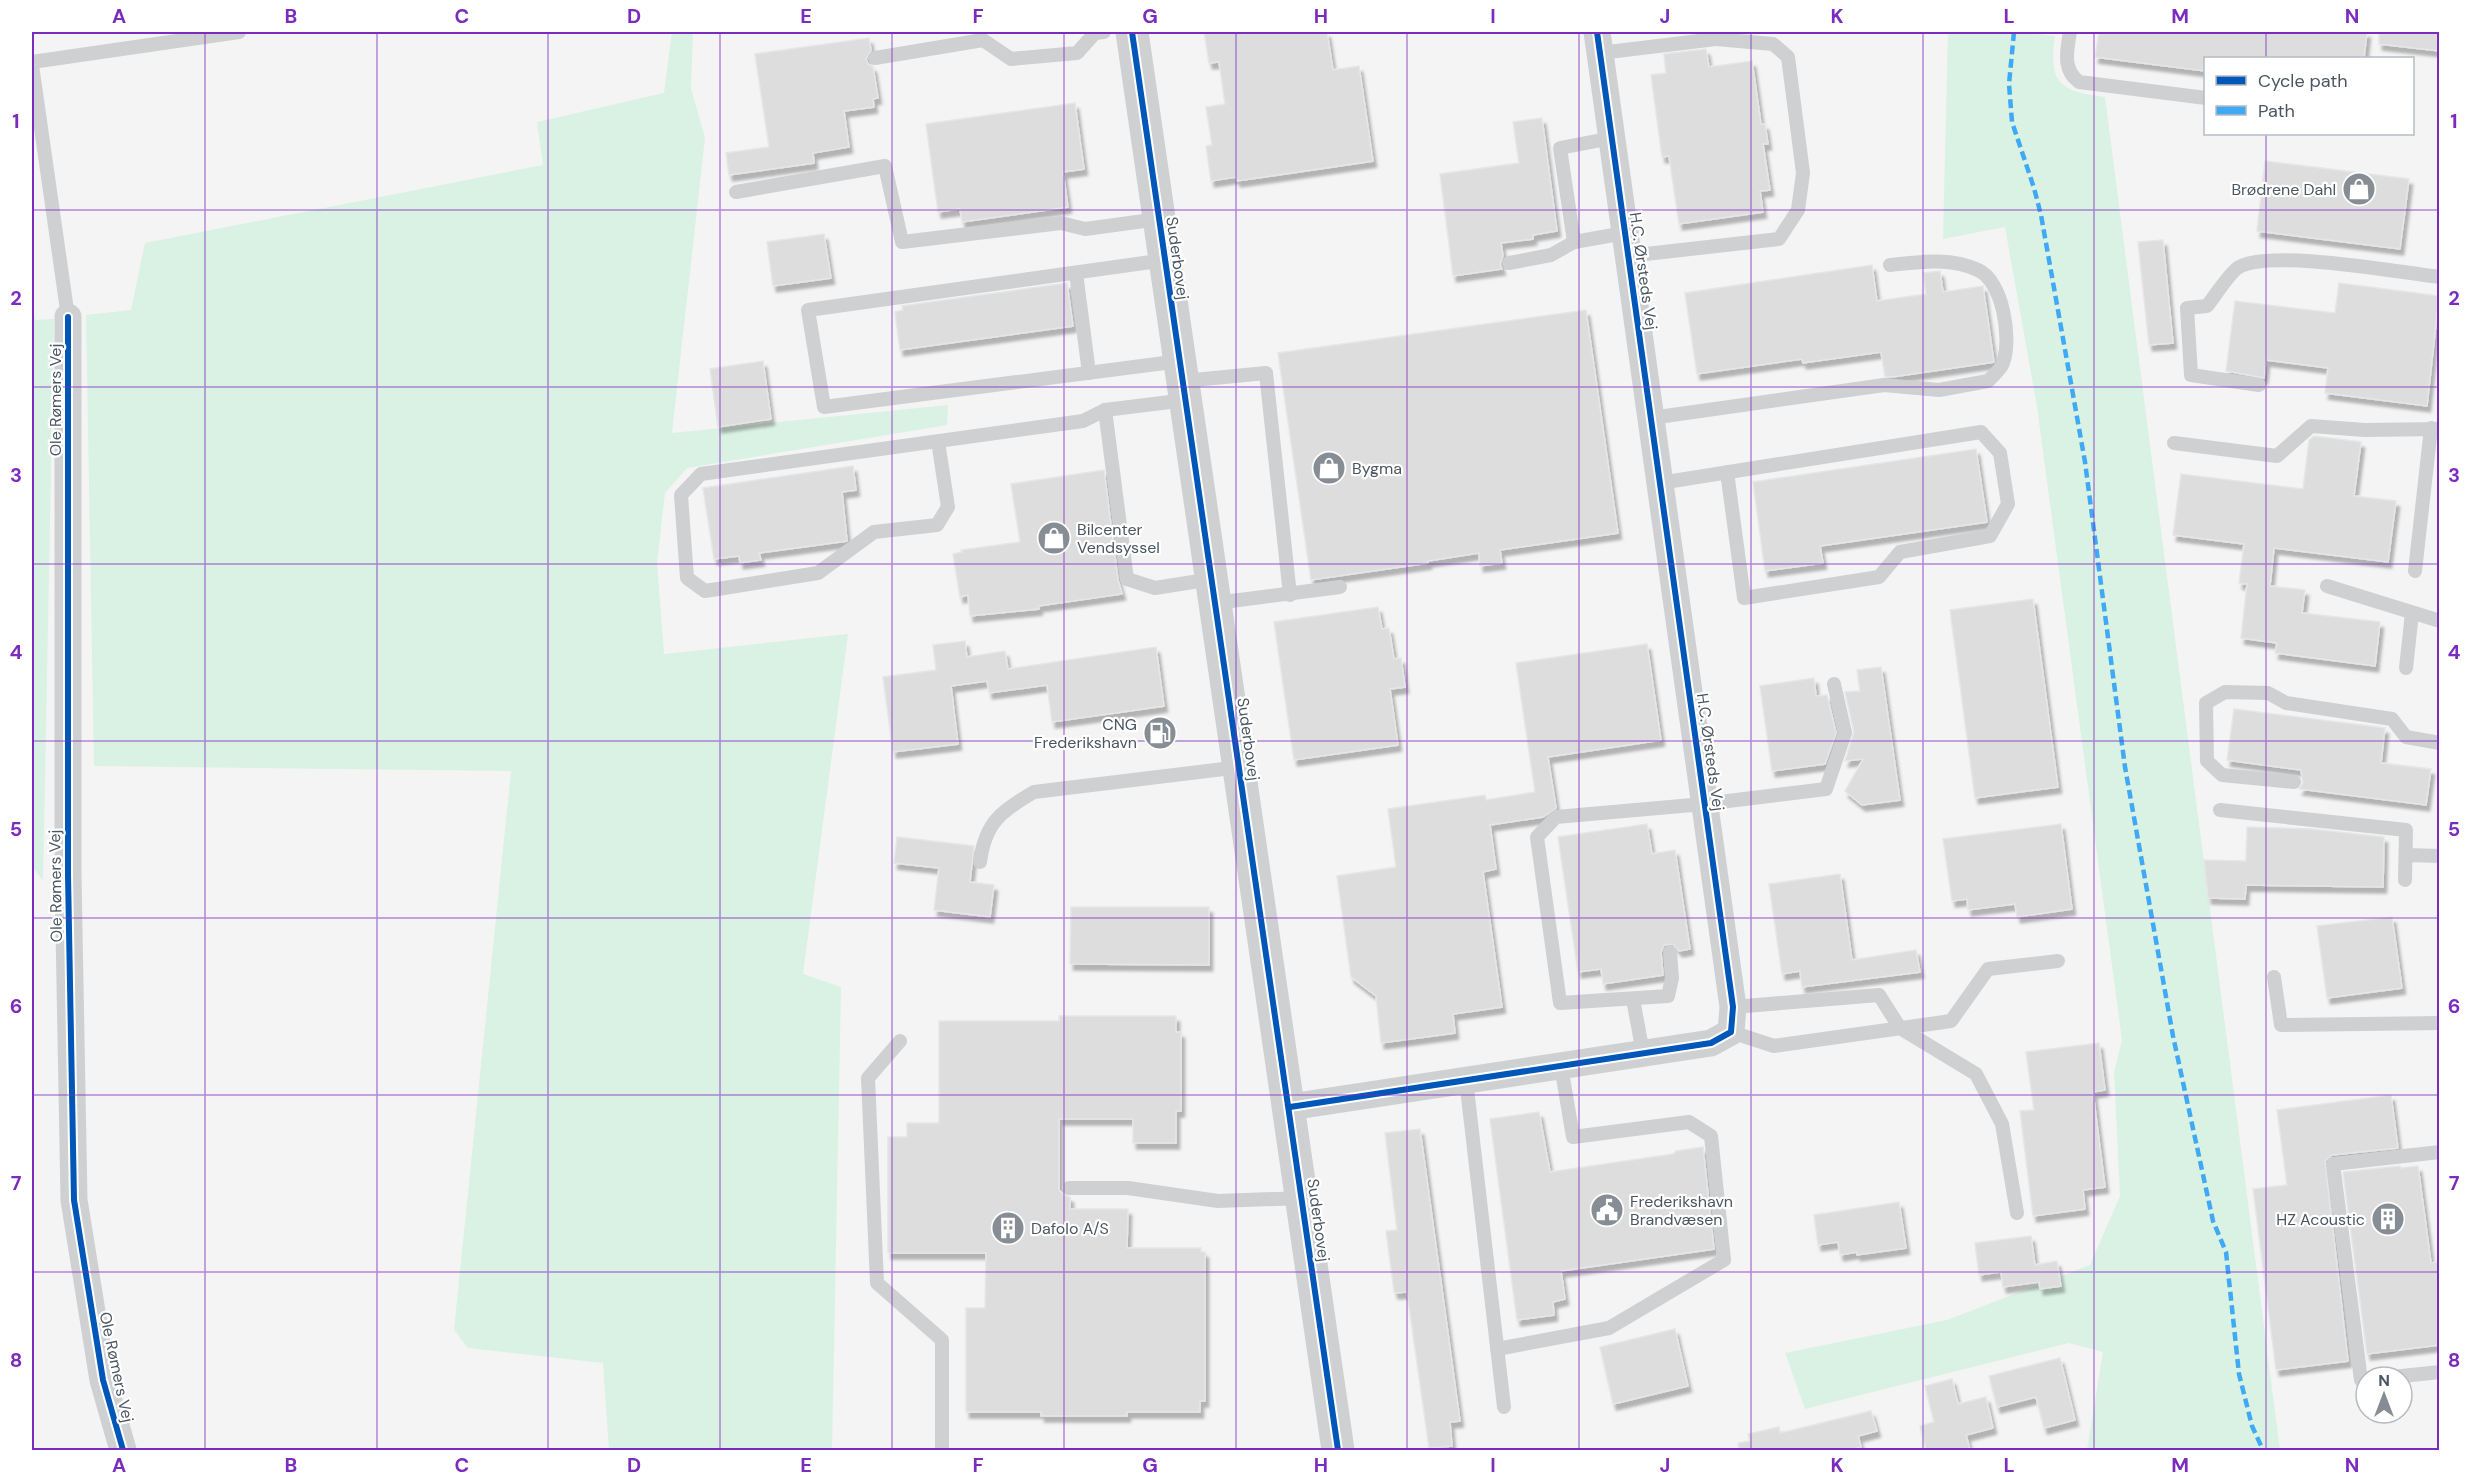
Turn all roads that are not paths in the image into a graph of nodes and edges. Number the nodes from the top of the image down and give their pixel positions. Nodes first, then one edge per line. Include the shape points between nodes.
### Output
1 (239, 32) edge
2 (1104, 32) edge
3 (1131, 32) edge
4 (2070, 32) edge
5 (1599, 42) edge
6 (875, 58) dead end
7 (32, 63) edge
8 (2204, 98) edge
9 (1612, 138) junction
10 (736, 192) dead end
11 (1159, 219) junction
12 (1574, 242) junction
13 (1627, 245) junction
14 (1165, 260) junction
15 (1509, 263) dead end
16 (1890, 265) dead end
17 (1076, 273) junction
18 (2439, 277) edge
19 (68, 317) joint
20 (1089, 373) junction
21 (1183, 381) junction
22 (2259, 385) dead end
23 (1105, 411) junction
24 (1651, 418) junction
25 (2435, 429) edge
26 (938, 441) junction
27 (2174, 442) dead end
28 (1727, 472) junction
29 (1660, 483) junction
30 (2415, 571) dead end
31 (2327, 586) dead end
32 (1340, 587) dead end
33 (1214, 591) junction
34 (1290, 595) junction
35 (2412, 613) junction
36 (2439, 621) edge
37 (2406, 668) dead end
38 (1834, 684) dead end
39 (2439, 742) edge
40 (1240, 767) junction
41 (2294, 782) dead end
42 (1704, 804) junction
43 (2220, 810) dead end
44 (2406, 855) junction
45 (2439, 856) edge
46 (980, 862) dead end
47 (2405, 880) dead end
48 (1670, 952) dead end
49 (2058, 961) dead end
50 (2274, 977) dead end
51 (1633, 999) junction
52 (1732, 1019) junction
53 (2439, 1023) edge
54 (1900, 1028) junction
55 (900, 1041) dead end
56 (1643, 1053) junction
57 (1561, 1066) junction
58 (1466, 1080) junction
59 (1290, 1107) junction
60 (2439, 1152) edge
61 (1069, 1188) dead end
62 (1302, 1198) junction
63 (2017, 1213) dead end
64 (1497, 1349) junction
65 (2359, 1365) edge
66 (2439, 1372) edge
67 (2414, 1375) edge
68 (1504, 1407) dead end
69 (123, 1450) edge
70 (942, 1450) edge
71 (1338, 1450) edge

1 - 7 lane
2 - 6 lane via 1095,33 1077,53 1011,59 983,40
3 - 11 street, Suderbovej
4 - 8 lane via 2066,60 2071,75 2079,82
5 - 9 street, H.C. Ørsteds Vej
5 - 13 lane via 1716,39 1773,44 1788,57 1803,173 1798,210 1779,238
7 - 19 lane
9 - 12 lane via 1560,148
9 - 13 street, H.C. Ørsteds Vej
10 - 11 lane via 885,166 902,242 1061,223 1085,229
11 - 14 street, Suderbovej
12 - 13 lane
12 - 15 lane via 1551,255
13 - 24 street, H.C. Ørsteds Vej
14 - 17 lane
14 - 21 street, Suderbovej
16 - 24 lane via 1934,260 1958,264 1980,271 1995,288 2005,312 2006,335 2003,364 1988,381 1939,390 1884,385
17 - 20 lane
17 - 20 lane via 808,310 824,407
18 - 22 lane via 2306,261 2263,259 2238,267 2207,306 2187,308 2191,375
19 - 69 street, Ole Rømers Vej via 68,875 74,1200 103,1380
20 - 21 lane
21 - 23 lane
21 - 33 street, Suderbovej
21 - 34 lane via 1266,373
23 - 26 lane via 1083,422
23 - 33 lane via 1127,579 1155,588
24 - 29 street, H.C. Ørsteds Vej
25 - 27 lane via 2311,426 2277,456
25 - 30 lane
26 - 26 lane via 701,474 681,495 687,578 705,591 818,573 874,532 937,525 948,507
28 - 28 lane via 1981,432 2000,453 2008,504 1990,536 1900,552 1879,577 1744,598
28 - 29 lane
29 - 42 street, H.C. Ørsteds Vej
31 - 35 lane
32 - 34 lane
33 - 34 lane
33 - 40 street, Suderbovej
35 - 36 lane
35 - 37 lane
38 - 42 lane via 1845,733 1826,789
39 - 41 lane via 2406,737 2392,718 2286,703 2268,693 2225,692 2206,703 2207,761 2222,775
40 - 46 lane via 1034,792 996,818 987,831
40 - 59 street, Suderbovej
42 - 51 lane via 1556,817 1537,837 1560,1003
42 - 52 street, H.C. Ørsteds Vej
43 - 44 lane via 2406,830
44 - 45 lane
44 - 47 lane
48 - 51 lane via 1672,978 1668,996
49 - 54 lane via 1988,969 1951,1021
50 - 53 lane via 2281,1024
51 - 56 lane
52 - 54 lane via 1774,1046
52 - 54 lane via 1879,995
52 - 56 street via 1712,1043
54 - 63 lane via 1976,1074 2002,1124
55 - 70 lane via 868,1078 877,1283 942,1340
56 - 57 street
57 - 58 street
57 - 64 lane via 1573,1137 1689,1122 1711,1136 1724,1260 1609,1328
58 - 59 street
58 - 64 lane
59 - 62 street, Suderbovej
60 - 65 lane via 2333,1164
61 - 62 lane via 1128,1188 1218,1201
62 - 71 street, Suderbovej
64 - 68 lane
66 - 67 lane

